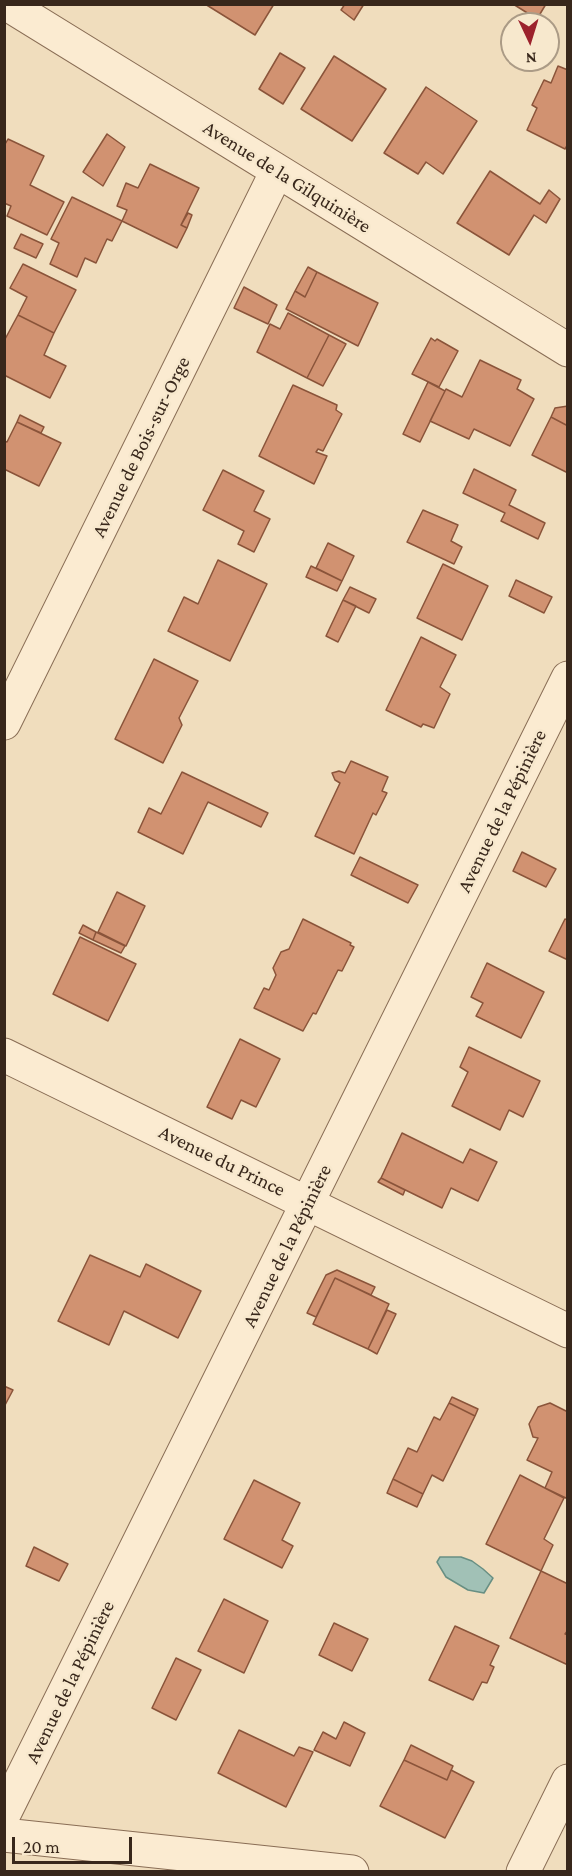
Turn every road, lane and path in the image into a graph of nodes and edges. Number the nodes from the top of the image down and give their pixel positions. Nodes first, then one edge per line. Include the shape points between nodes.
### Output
1 (7, 4) edge
2 (277, 171) junction
3 (567, 351) edge
4 (567, 678) edge
5 (4, 723) edge
6 (4, 1055) edge
7 (308, 1203) junction
8 (567, 1331) edge
9 (567, 1781) edge
10 (4, 1814) edge
11 (4, 1835) edge
12 (352, 1872) edge
13 (523, 1872) edge

1 - 2 street, Avenue de la Gilquinière
2 - 3 street, Avenue de la Gilquinière
2 - 5 street, Avenue de Bois-sur-Orge
4 - 7 street, Avenue de la Pépinière
6 - 7 street, Avenue du Prince
7 - 8 street, Avenue du Prince
7 - 10 street, Avenue de la Pépinière
9 - 13 street
11 - 12 street

